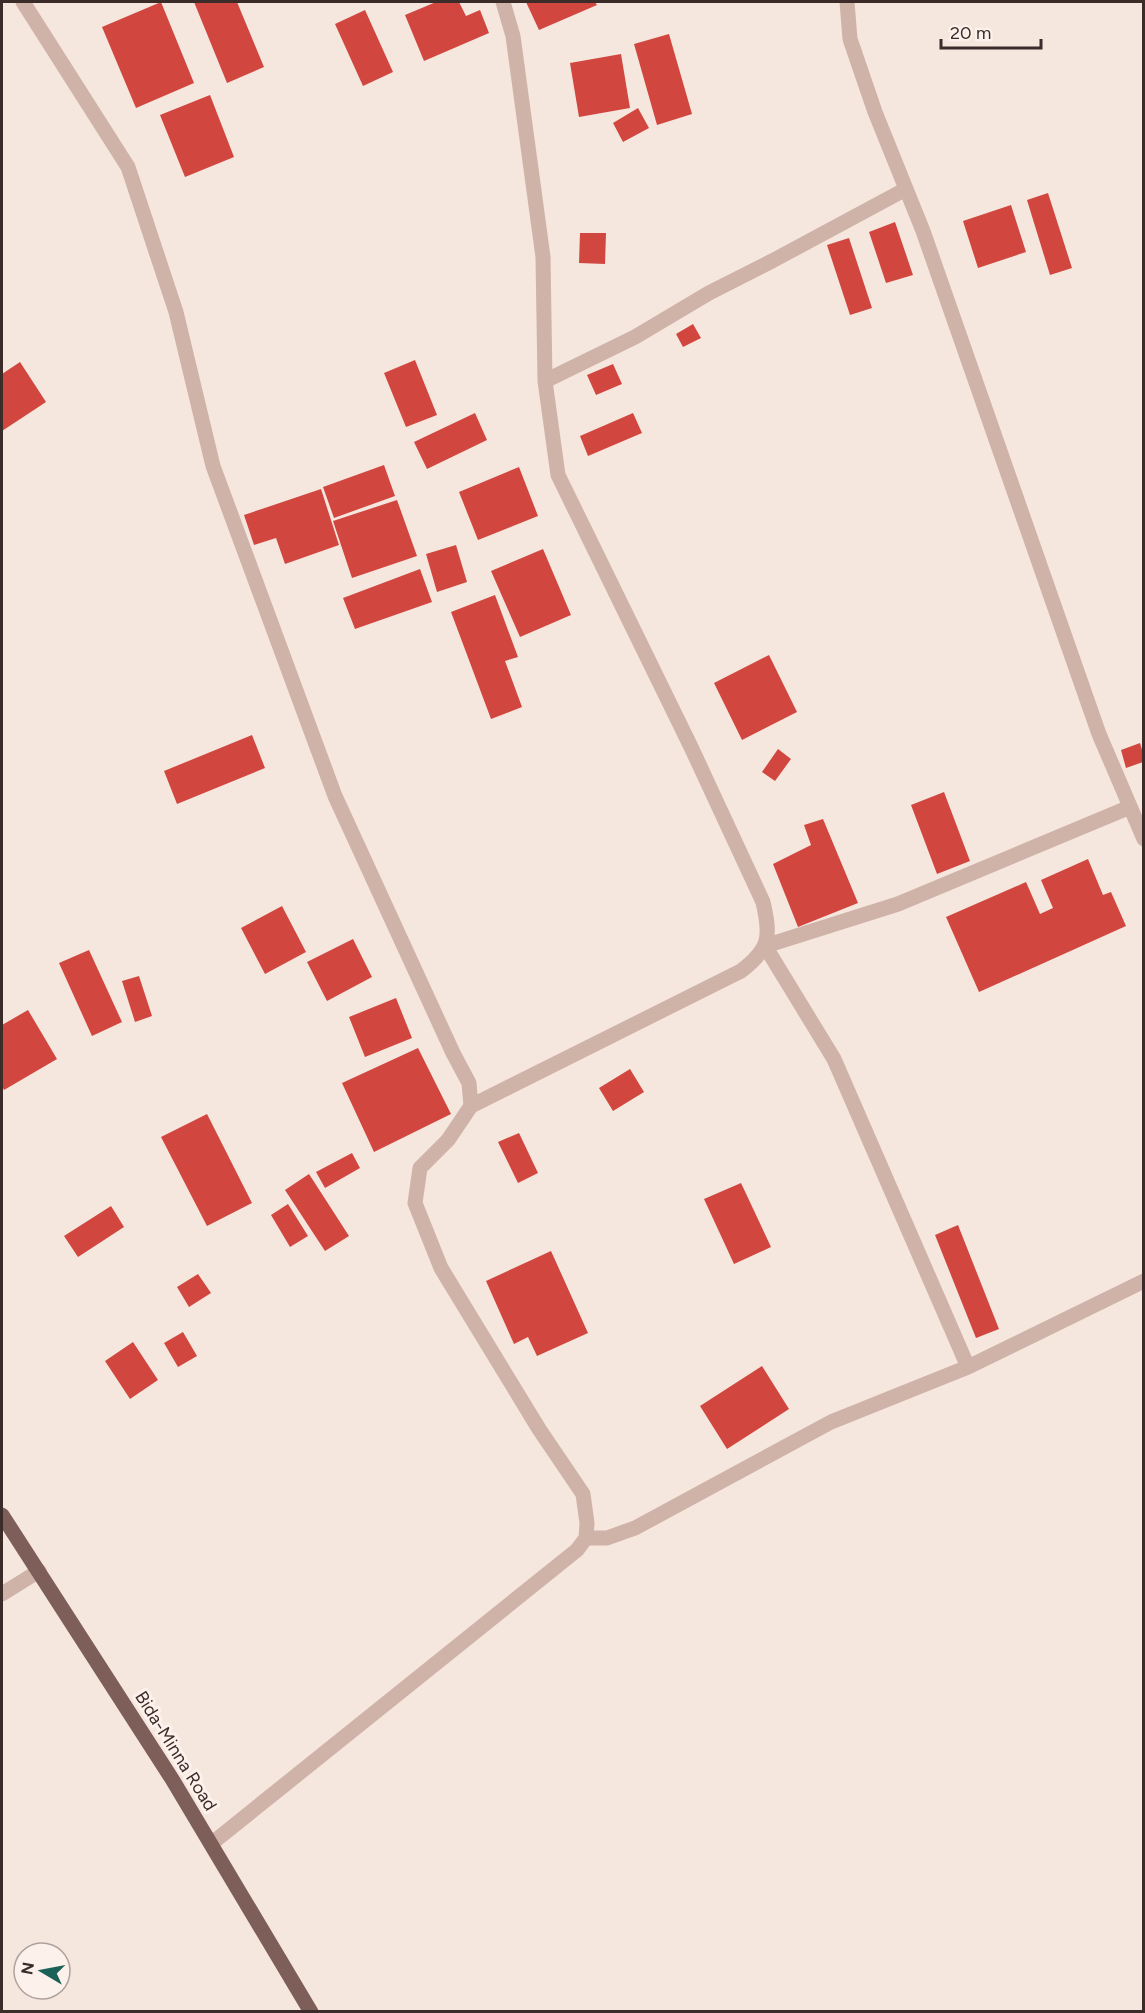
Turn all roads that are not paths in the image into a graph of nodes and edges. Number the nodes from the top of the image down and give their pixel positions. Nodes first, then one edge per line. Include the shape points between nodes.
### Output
1 (23, 2) edge
2 (503, 2) edge
3 (847, 2) edge
4 (906, 189) junction
5 (545, 381) junction
6 (1130, 807) junction
7 (1143, 839) edge
8 (765, 946) junction
9 (471, 1107) junction
10 (1143, 1281) edge
11 (968, 1367) junction
12 (2, 1515) edge
13 (586, 1538) junction
14 (39, 1571) junction
15 (2, 1594) edge
16 (211, 1844) junction
17 (311, 2012) edge

1 - 9 street via 128,167 176,312 213,466 336,796 469,1083
2 - 5 street via 513,36 543,257
3 - 4 street via 850,39
4 - 5 street via 709,292 635,337
4 - 6 street via 1098,734
5 - 8 street via 558,475 763,902 768,926
6 - 7 street
6 - 8 street via 898,904
8 - 9 street via 741,971
8 - 11 street via 834,1059
9 - 13 street via 420,1168 415,1203 441,1268 583,1494
10 - 11 street
11 - 13 street via 831,1422 635,1528 608,1538
12 - 14 main road, Bida-Minna Road
13 - 16 street via 577,1550
14 - 15 street
14 - 16 main road, Bida-Minna Road
16 - 17 main road, Bida-Minna Road

